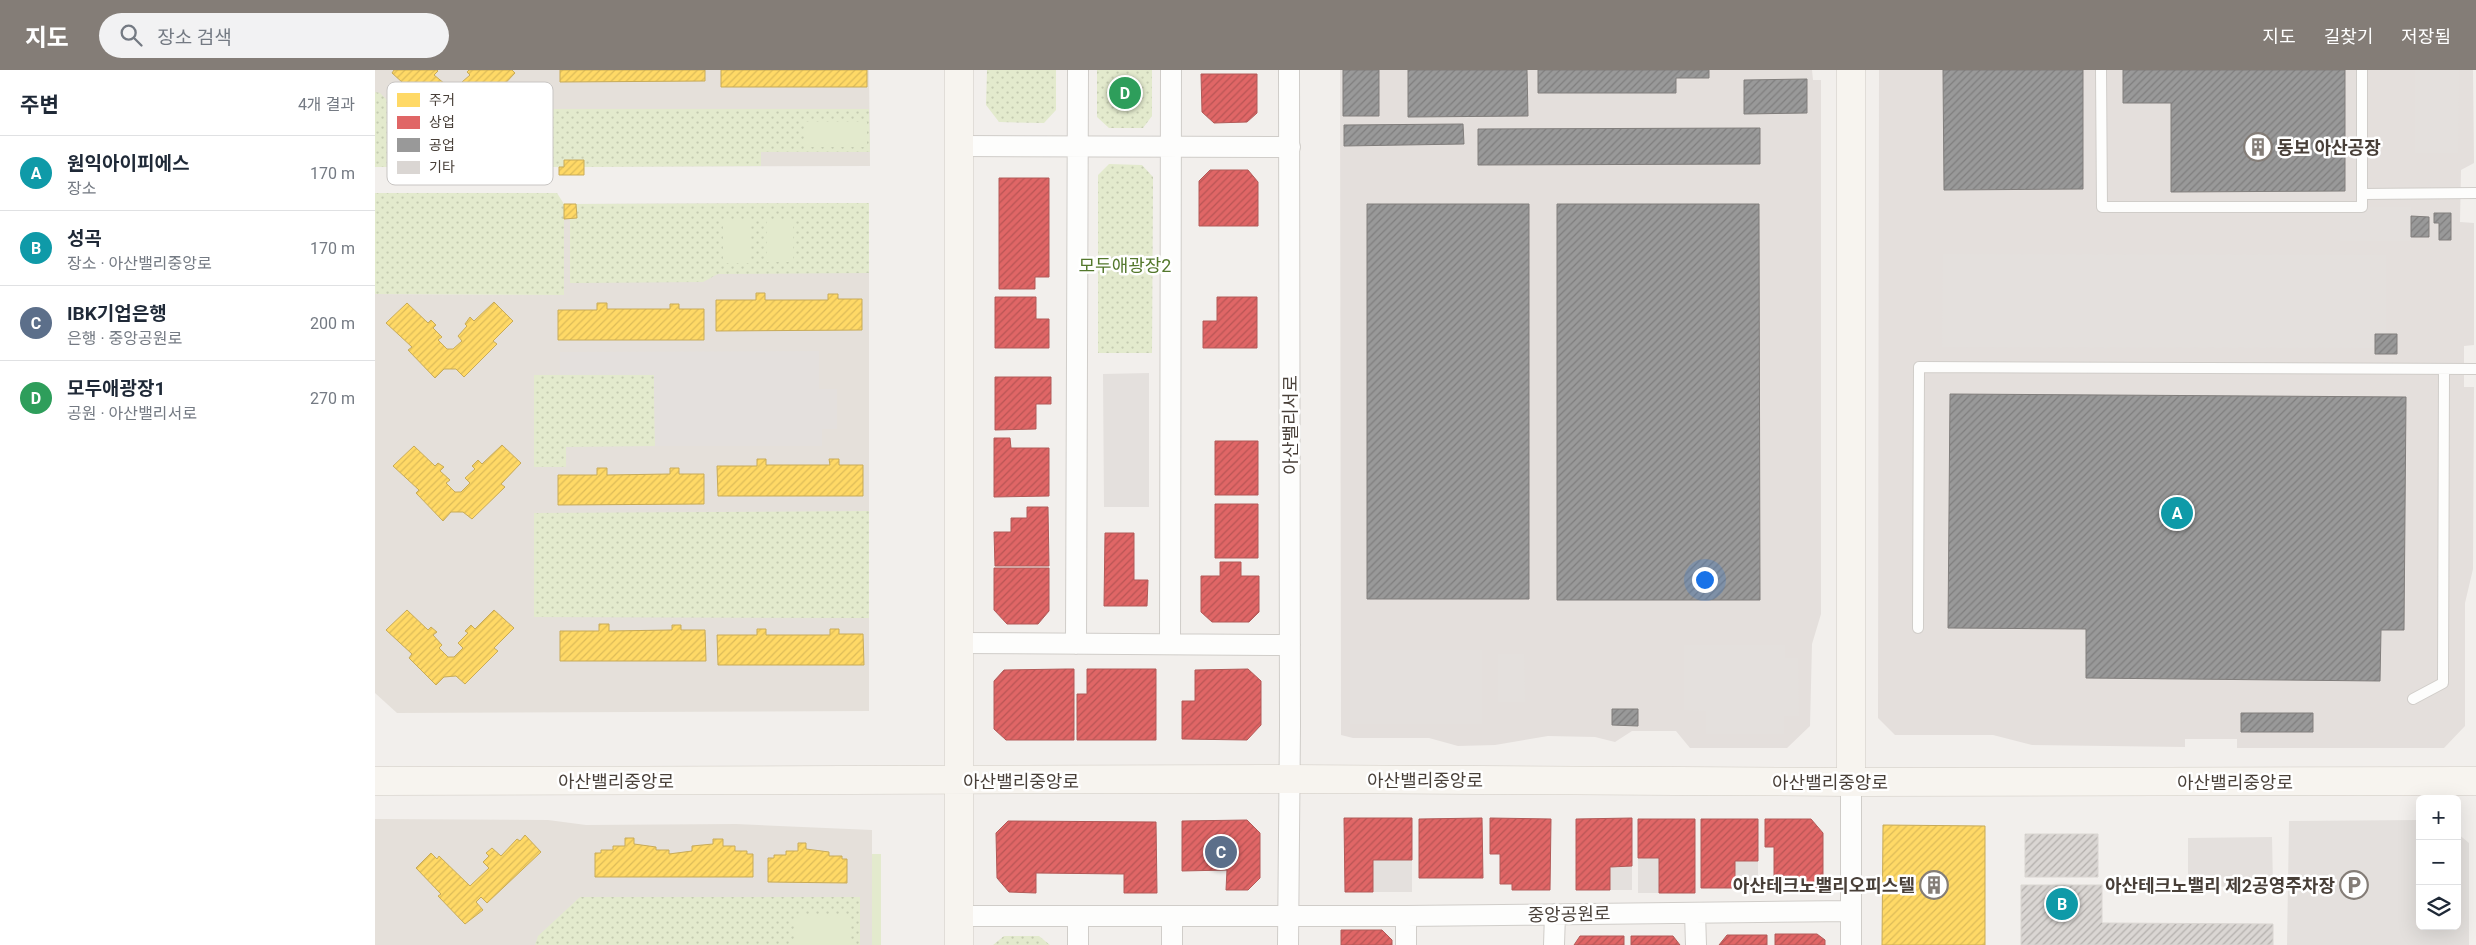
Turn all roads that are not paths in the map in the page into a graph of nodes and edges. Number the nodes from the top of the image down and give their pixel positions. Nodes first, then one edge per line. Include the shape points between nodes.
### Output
1 (959, 70) edge
2 (1079, 70) edge
3 (1171, 70) edge
4 (1289, 70) edge
5 (1851, 70) edge
6 (2101, 70) edge
7 (2362, 70) edge
8 (959, 146) junction
9 (1079, 146) junction
10 (1171, 147) junction
11 (1290, 147) junction
12 (2476, 193) edge
13 (2362, 194) junction
14 (2444, 368) junction
15 (2476, 368) edge
16 (1918, 628) dead end
17 (959, 643) junction
18 (1076, 644) junction
19 (1171, 644) junction
20 (1290, 644) junction
21 (2413, 699) dead end
22 (1288, 779) junction
23 (375, 781) edge
24 (2476, 781) edge
25 (958, 782) junction
26 (1851, 782) junction
27 (1851, 911) junction
28 (1695, 912) junction
29 (1555, 914) junction
30 (959, 916) junction
31 (1078, 916) junction
32 (1172, 916) junction
33 (1288, 916) junction
34 (1406, 916) junction
35 (959, 945) edge
36 (1078, 945) edge
37 (1172, 945) edge
38 (1288, 945) edge
39 (1406, 945) edge
40 (1554, 945) edge
41 (1696, 945) edge
42 (1851, 945) edge

1 - 8 street
2 - 9 street
3 - 10 street
4 - 11 street, 아산밸리서로
5 - 26 street
6 - 13 lane via 2101,208 2362,207
7 - 13 lane
8 - 9 street
8 - 17 street
9 - 10 street
9 - 18 street
10 - 11 street
10 - 19 street
11 - 20 street, 아산밸리서로
12 - 13 lane
14 - 15 lane
14 - 16 lane via 1919,367
14 - 21 lane via 2443,683
17 - 18 street
17 - 25 street
18 - 19 street
19 - 20 street
20 - 22 street, 아산밸리서로
22 - 25 street, 아산밸리중앙로
22 - 26 street, 아산밸리중앙로
22 - 33 street
23 - 25 street, 아산밸리중앙로
24 - 26 street, 아산밸리중앙로
25 - 30 street
26 - 27 street
27 - 28 street, 중앙공원로
27 - 42 street
28 - 29 street, 중앙공원로
28 - 41 street
29 - 34 street, 중앙공원로
29 - 40 street
30 - 31 street, 중앙공원로
30 - 35 street
31 - 32 street, 중앙공원로
31 - 36 street
32 - 33 street, 중앙공원로
32 - 37 street
33 - 34 street, 중앙공원로
33 - 38 street
34 - 39 street

